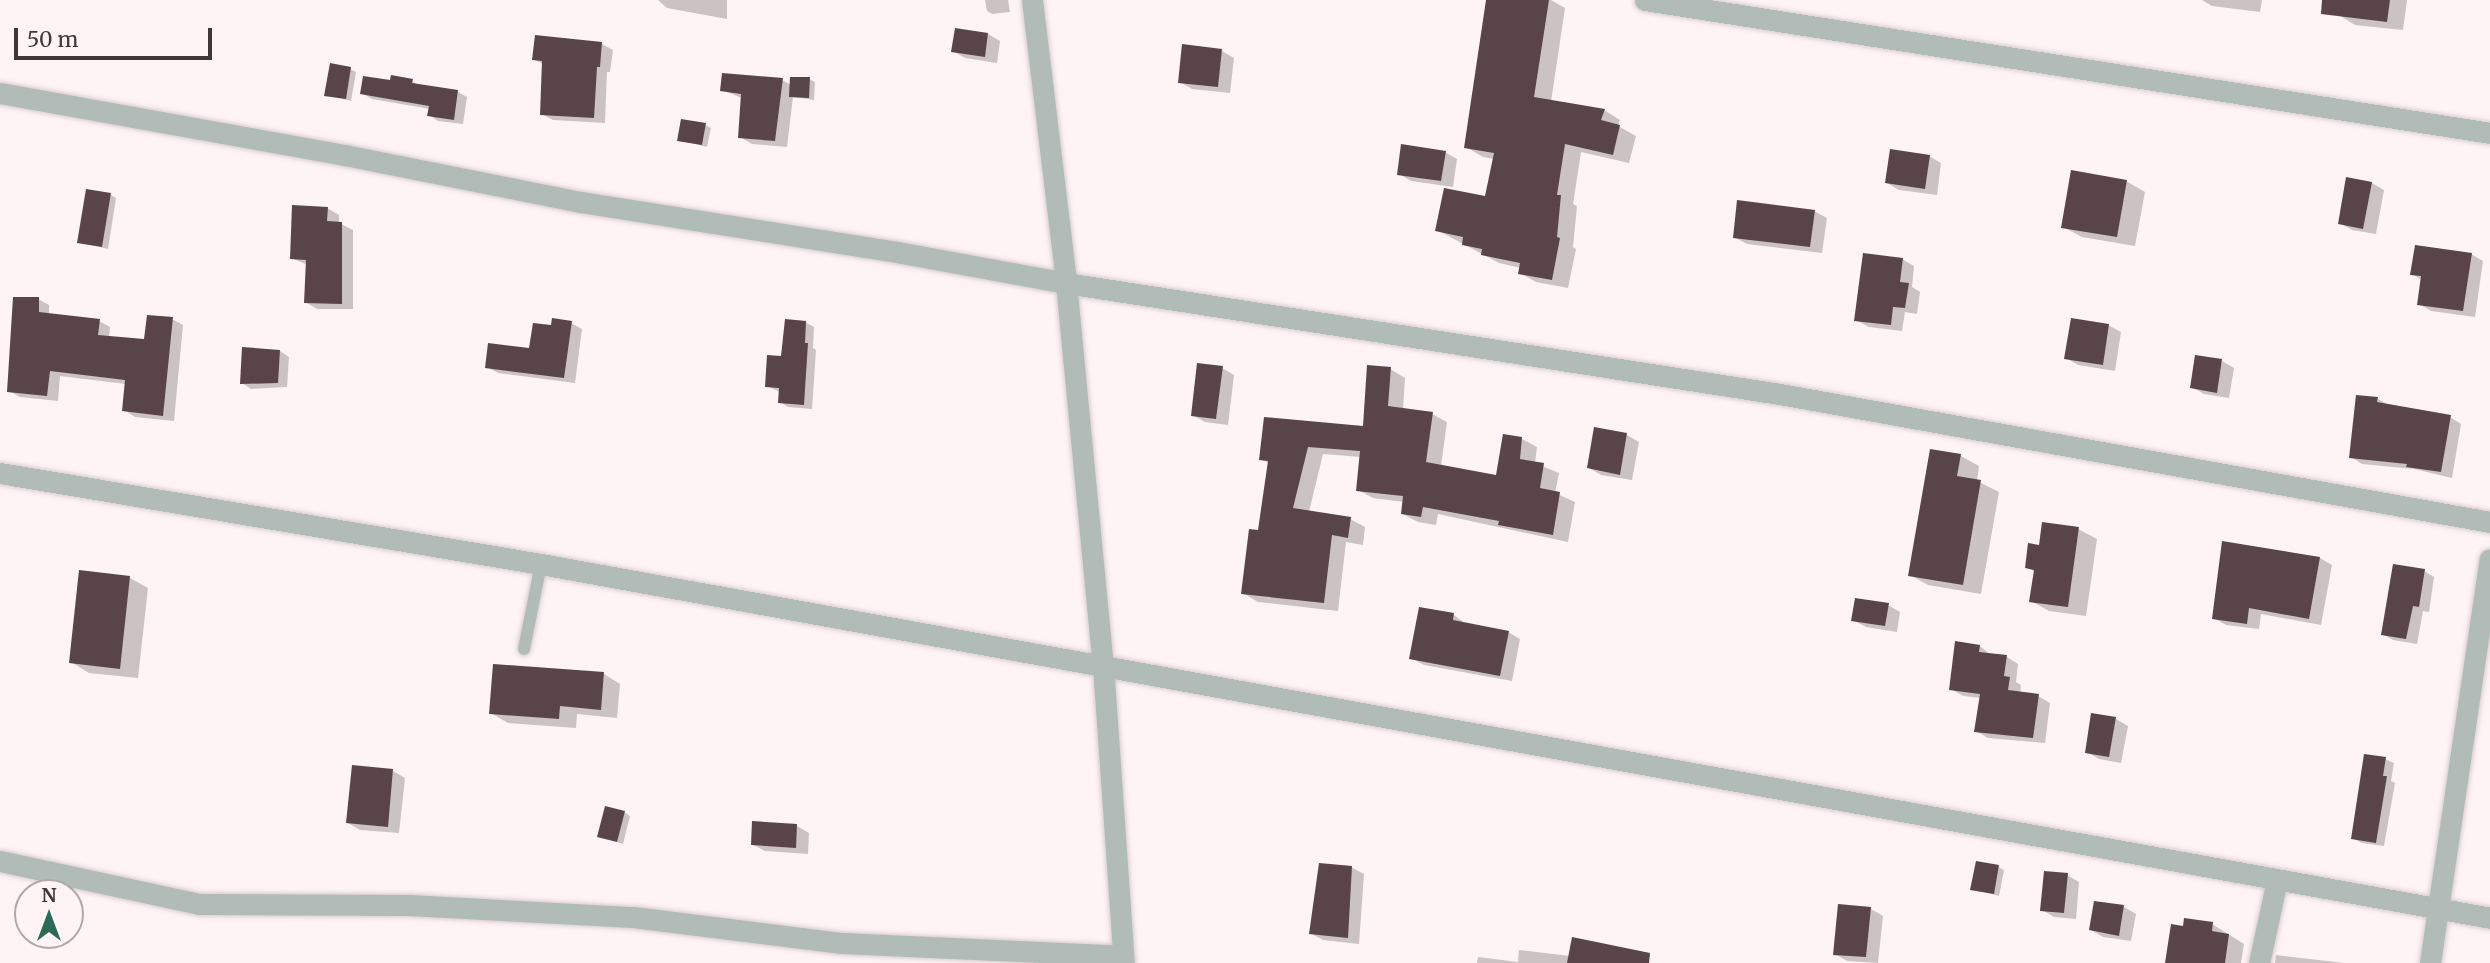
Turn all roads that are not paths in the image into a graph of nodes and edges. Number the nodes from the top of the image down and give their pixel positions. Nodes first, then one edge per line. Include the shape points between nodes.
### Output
1 (1032, 0) edge
2 (1645, 0) edge
3 (0, 93) edge
4 (2490, 133) edge
5 (1066, 284) junction
6 (0, 473) edge
7 (2490, 522) edge
8 (2490, 559) edge
9 (541, 564) junction
10 (524, 649) dead end
11 (1102, 665) junction
12 (0, 861) edge
13 (2277, 880) junction
14 (2439, 910) junction
15 (2490, 918) edge
16 (1124, 960) edge
17 (2259, 963) edge
18 (2430, 963) edge

1 - 5 street
2 - 4 street
3 - 5 street via 581,202
5 - 7 street via 1780,394
5 - 11 street
6 - 9 street
8 - 14 street
9 - 10 lane
9 - 11 street
11 - 13 street
11 - 16 street
12 - 16 street via 199,904 409,905 633,917 842,943
13 - 14 street
13 - 17 street
14 - 15 street
14 - 18 street

